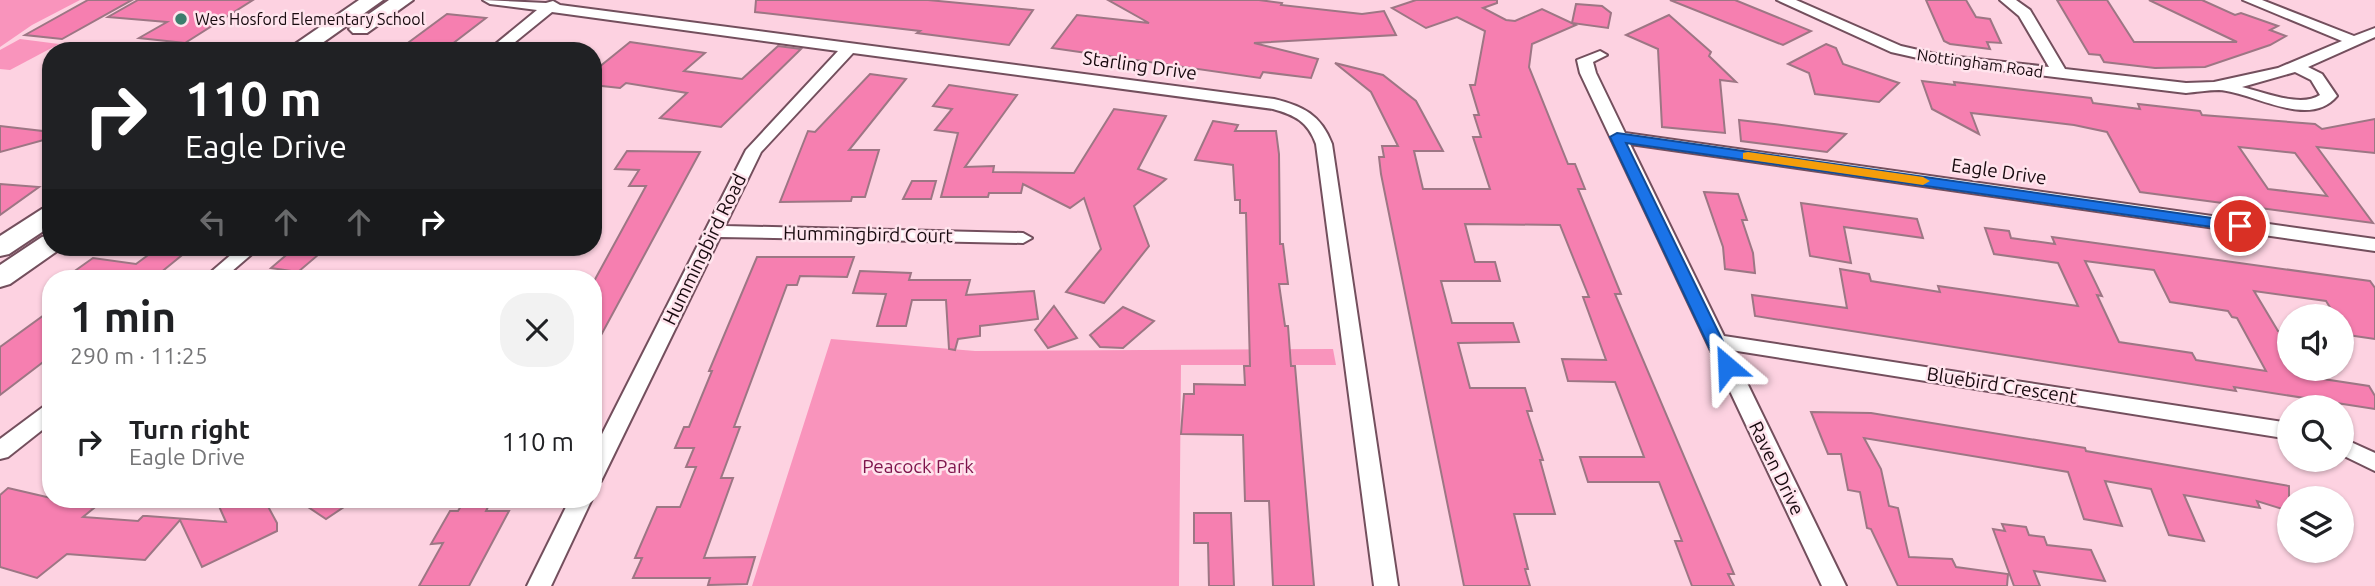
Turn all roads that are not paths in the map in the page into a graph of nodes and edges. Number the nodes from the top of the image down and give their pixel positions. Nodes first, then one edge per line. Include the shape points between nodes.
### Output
1 (373, 0) edge
2 (403, 0) edge
3 (490, 0) edge
4 (1784, 0) edge
5 (2007, 0) edge
6 (2250, 0) edge
7 (554, 4) edge
8 (2375, 32) edge
9 (2354, 41) junction
10 (310, 42) edge
11 (342, 42) edge
12 (505, 42) edge
13 (849, 48) junction
14 (1600, 55) dead end
15 (2298, 68) junction
16 (2060, 74) junction
17 (2223, 87) junction
18 (1617, 137) junction
19 (42, 220) edge
20 (713, 230) junction
21 (1023, 238) dead end
22 (2375, 246) edge
23 (0, 248) edge
24 (42, 249) edge
25 (240, 256) edge
26 (222, 270) edge
27 (0, 278) edge
28 (1715, 341) junction
29 (42, 422) edge
30 (2277, 429) edge
31 (0, 451) edge
32 (2354, 452) edge
33 (602, 457) edge
34 (2375, 463) edge
35 (577, 508) edge
36 (539, 586) edge
37 (1386, 586) edge
38 (1835, 586) edge

1 - 10 main road
2 - 11 main road
3 - 7 street, Starling Drive
4 - 16 street, Nottingham Road via 1896,49 1940,60
5 - 16 street, Nottingham Road via 2025,13
6 - 9 street
7 - 12 street
7 - 13 street, Starling Drive
8 - 9 street, Nottingham Road
9 - 15 street, Nottingham Road
13 - 20 street, Hummingbird Road via 754,149
13 - 37 street, Starling Drive via 1274,104 1306,115 1319,127
14 - 18 street, Raven Drive via 1585,60
15 - 17 street, Nottingham Road
15 - 17 street, Nottingham Road via 2317,78 2329,96 2316,105 2291,103
16 - 17 street, Nottingham Road via 2186,88
18 - 22 street, Eagle Drive
18 - 28 street, Raven Drive
19 - 23 main road
20 - 21 street, Hummingbird Court
20 - 33 street, Hummingbird Road
24 - 27 main road
25 - 26 street
28 - 30 street, Bluebird Crescent
28 - 38 street, Raven Drive
29 - 31 street
32 - 34 street
35 - 36 street

